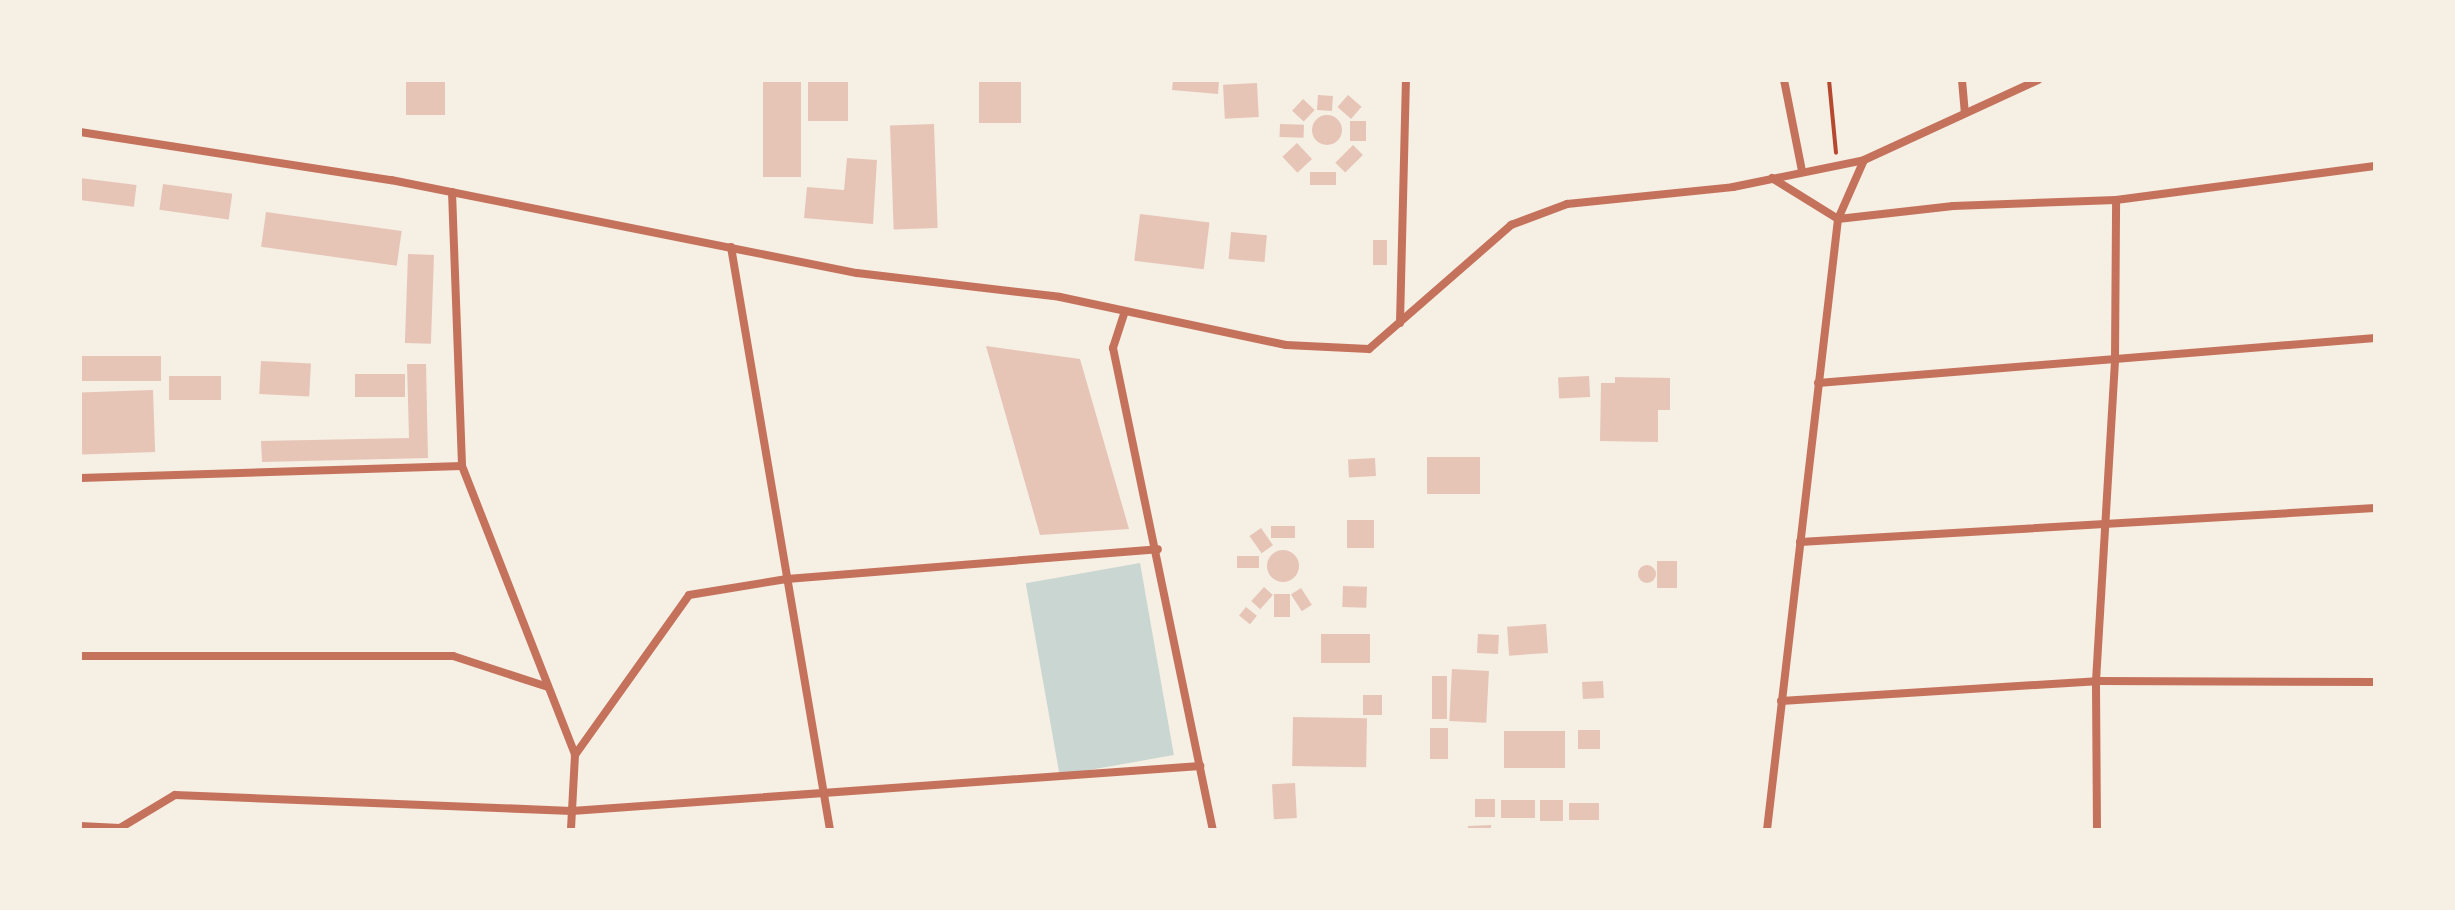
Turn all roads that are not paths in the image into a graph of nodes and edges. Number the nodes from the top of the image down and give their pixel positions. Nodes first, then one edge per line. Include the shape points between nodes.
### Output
1 (1406, 80) edge
2 (1784, 80) edge
3 (1962, 80) edge
4 (2038, 80) edge
5 (1965, 112) junction
6 (80, 132) edge
7 (1864, 160) junction
8 (2375, 166) edge
9 (1802, 171) junction
10 (1772, 178) junction
11 (452, 192) junction
12 (2116, 200) junction
13 (1838, 219) junction
14 (731, 247) junction
15 (1125, 311) junction
16 (1400, 323) junction
17 (2375, 338) edge
18 (2115, 359) junction
19 (1818, 383) junction
20 (462, 466) junction
21 (80, 478) edge
22 (2375, 508) edge
23 (2106, 524) junction
24 (1800, 542) junction
25 (1158, 549) junction
26 (787, 579) junction
27 (80, 656) edge
28 (2096, 681) junction
29 (2375, 682) edge
30 (548, 687) junction
31 (1781, 701) junction
32 (575, 755) junction
33 (1200, 766) junction
34 (823, 793) junction
35 (572, 811) junction
36 (80, 826) edge
37 (571, 830) edge
38 (830, 830) edge
39 (1213, 830) edge
40 (1767, 830) edge
41 (2097, 830) edge

1 - 16 street
2 - 9 street
3 - 5 street
4 - 5 street
5 - 7 street
6 - 11 street
7 - 9 street
7 - 13 street
8 - 12 street
9 - 10 street
10 - 13 street
10 - 16 street via 1567,204 1511,225
11 - 14 street
11 - 20 street
12 - 13 street via 1953,206
12 - 18 street
13 - 19 street
14 - 15 street via 857,273 1060,297
14 - 26 street
15 - 16 street via 1286,345 1369,349
15 - 25 street via 1113,348
17 - 18 street
18 - 19 street
18 - 23 street
19 - 24 street
20 - 21 street
20 - 30 street
22 - 23 street
23 - 24 street
23 - 28 street
24 - 31 street
25 - 26 street
25 - 33 street
26 - 32 street via 689,595
26 - 34 street
27 - 30 street via 453,656
28 - 29 street
28 - 31 street
28 - 41 street
30 - 32 street
31 - 40 street
32 - 35 street
33 - 34 street
33 - 39 street
34 - 35 street
34 - 38 street
35 - 36 street via 175,795 120,828
35 - 37 street

